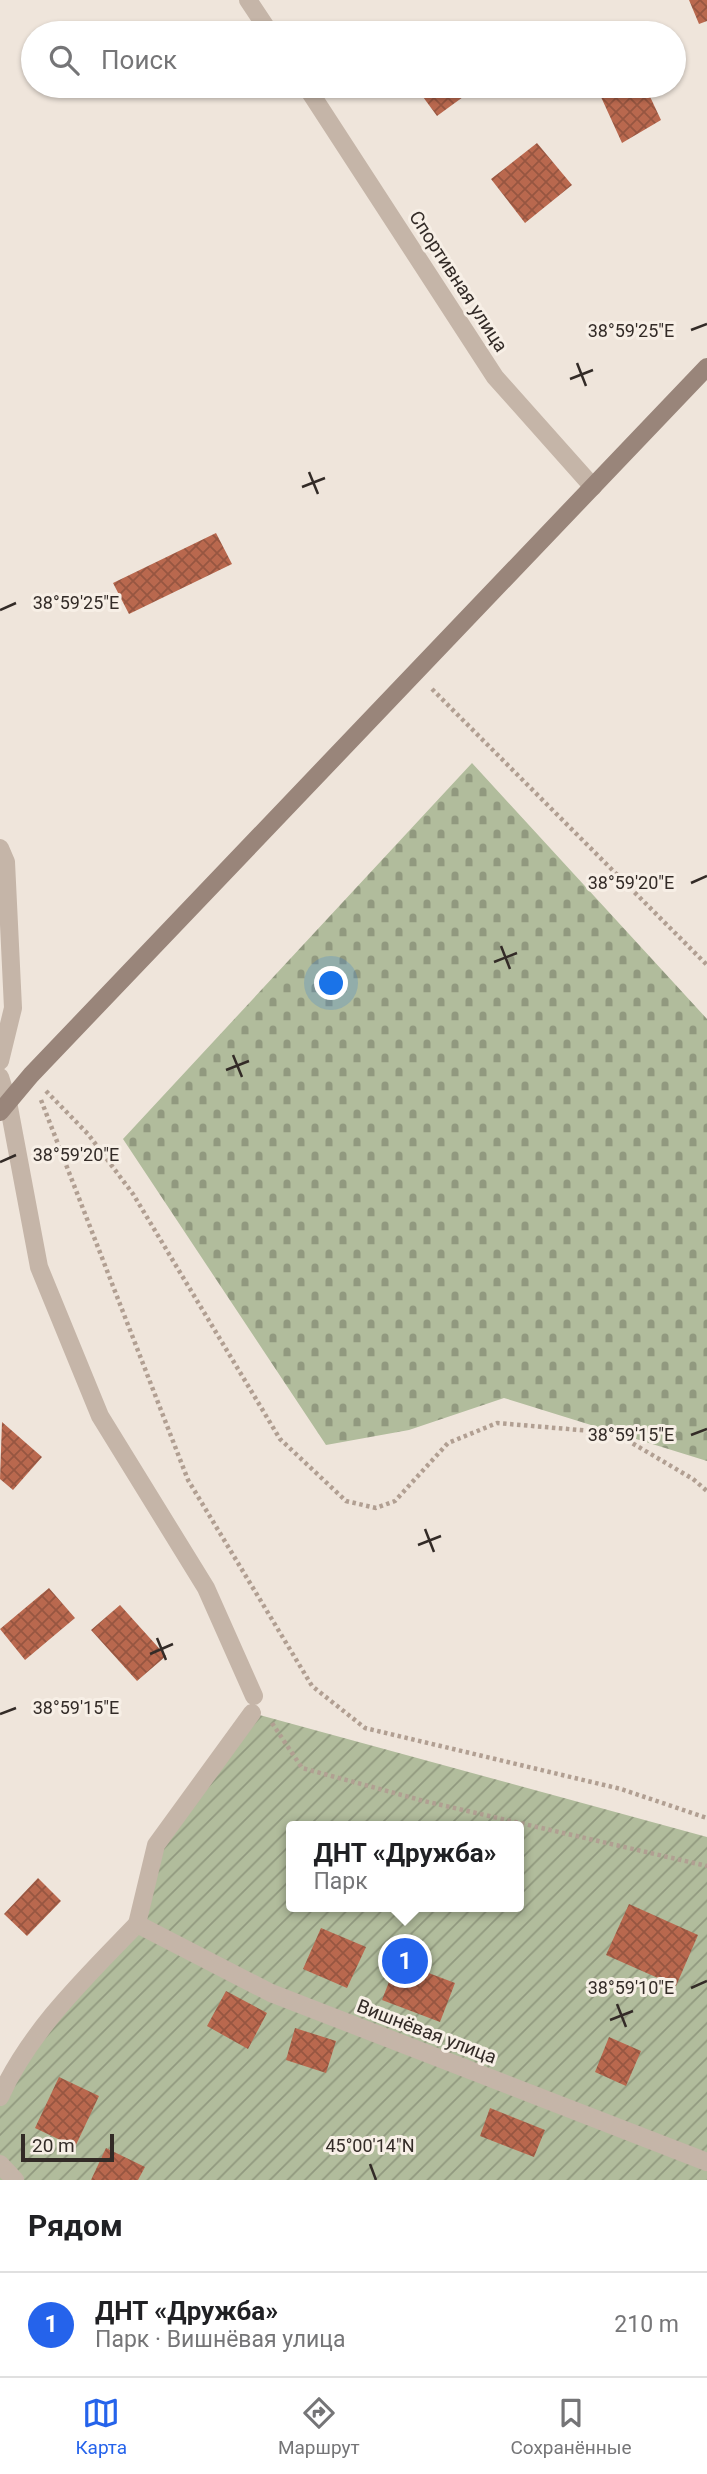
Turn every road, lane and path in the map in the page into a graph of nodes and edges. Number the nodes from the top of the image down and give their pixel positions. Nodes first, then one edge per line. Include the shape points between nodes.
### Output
1 (248, 0) edge
2 (262, 21) edge
3 (314, 98) edge
4 (707, 367) edge
5 (593, 487) junction
6 (417, 673) junction
7 (0, 848) edge
8 (707, 965) edge
9 (0, 1061) edge
10 (31, 1075) junction
11 (0, 1077) edge
12 (4, 1107) edge
13 (707, 1491) edge
14 (253, 1705) junction
15 (707, 1818) edge
16 (511, 1821) edge
17 (524, 1824) edge
18 (707, 1866) edge
19 (137, 1924) junction
20 (0, 2097) edge
21 (707, 2162) edge
22 (0, 2164) edge
23 (15, 2180) edge

1 - 2 street
3 - 5 street, Спортивная улица via 495,377
4 - 5 street
5 - 6 street
6 - 8 path
6 - 10 street
7 - 9 street via 6,862 13,1008
10 - 12 street
10 - 13 path via 88,1134 133,1194 280,1439 346,1501 376,1508 395,1501 448,1443 496,1423 615,1433
10 - 15 path via 188,1480 313,1686 365,1728 621,1789
11 - 12 street
12 - 14 street via 39,1266 100,1416 206,1588
14 - 16 path via 302,1768
14 - 19 street via 156,1845
17 - 18 path
19 - 20 street via 67,1997 8,2078
19 - 21 street, Вишнёвая улица via 271,1993
22 - 23 street

